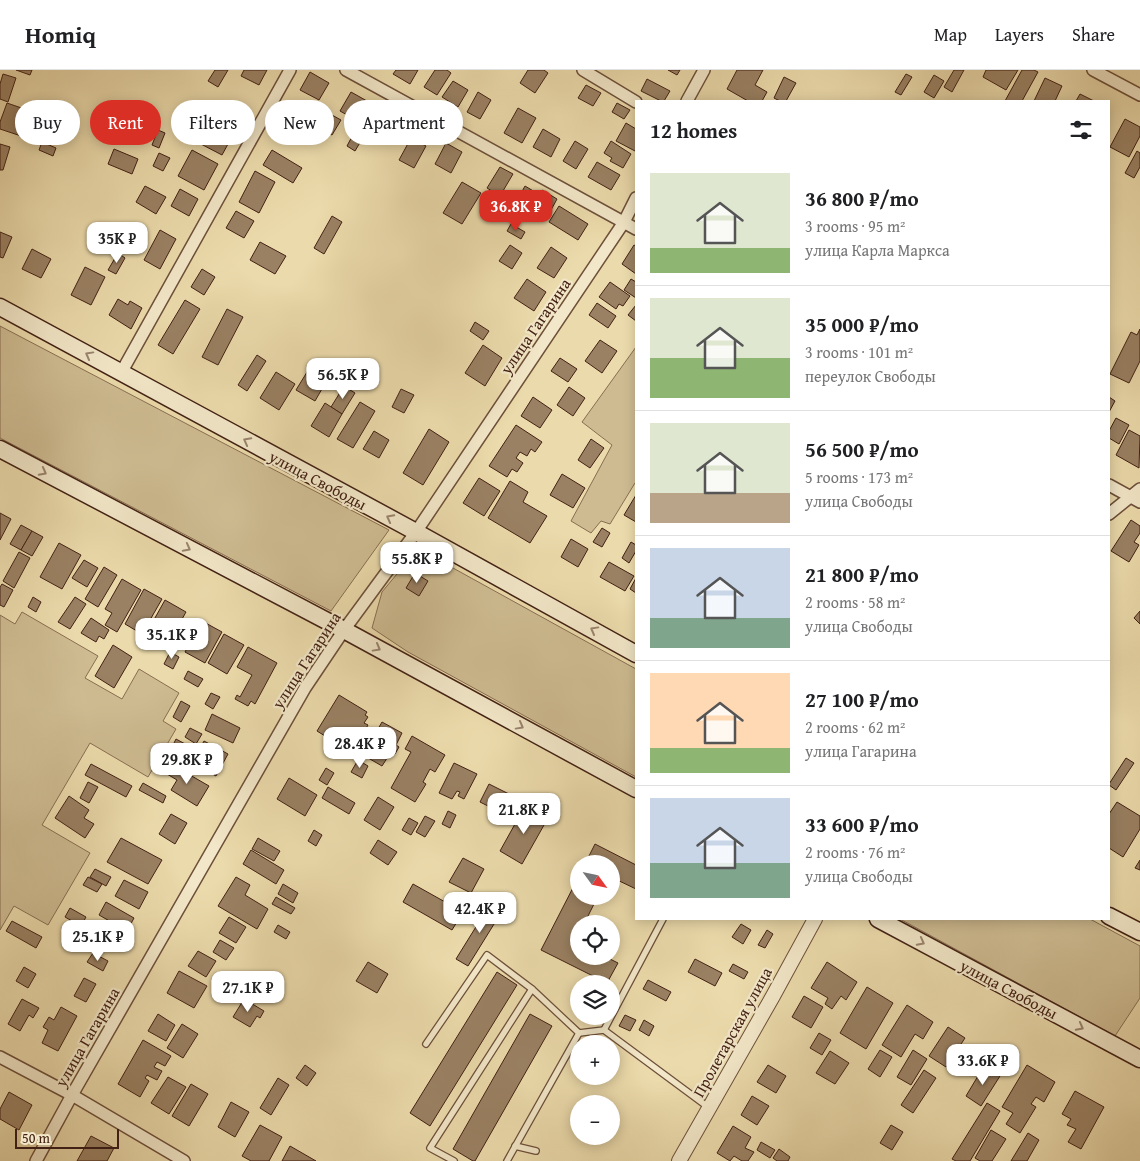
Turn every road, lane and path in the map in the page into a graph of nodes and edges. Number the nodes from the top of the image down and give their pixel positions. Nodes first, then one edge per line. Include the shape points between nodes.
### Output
1 (290, 70) edge
2 (346, 70) edge
3 (583, 70) edge
4 (704, 70) edge
5 (1093, 70) edge
6 (1140, 95) edge
7 (688, 100) edge
8 (635, 101) edge
9 (635, 200) edge
10 (624, 222) junction
11 (635, 228) edge
12 (0, 307) edge
13 (121, 373) junction
14 (0, 449) edge
15 (1110, 486) edge
16 (1140, 489) edge
17 (1135, 500) edge
18 (1110, 513) edge
19 (416, 532) junction
20 (344, 630) junction
21 (635, 653) edge
22 (635, 788) edge
23 (1110, 917) edge
24 (663, 920) edge
25 (814, 920) edge
26 (880, 920) edge
27 (1140, 932) edge
28 (532, 989) junction
29 (604, 1030) junction
30 (579, 1033) junction
31 (426, 1044) dead end
32 (0, 1057) edge
33 (1140, 1059) edge
34 (72, 1095) junction
35 (710, 1108) junction
36 (516, 1146) junction
37 (536, 1151) dead end
38 (36, 1161) edge
39 (184, 1161) edge
40 (454, 1161) edge
41 (507, 1161) edge
42 (679, 1161) edge

1 - 13 street
2 - 10 street
3 - 8 street
4 - 7 street
5 - 6 street
9 - 10 street, улица Гагарина
10 - 11 street
10 - 19 street, улица Гагарина
13 -> 12 main road, улица Свободы
19 -> 13 main road, улица Свободы
14 -> 20 main road
15 - 17 street
16 - 17 street
17 - 18 street
19 - 20 street, улица Гагарина
21 -> 19 main road, улица Свободы
20 -> 22 main road
20 - 34 street, улица Гагарина via 304,688
23 - 27 main road
24 - 29 lane
25 - 35 street, Пролетарская улица
26 -> 33 main road, улица Свободы
28 - 30 lane
28 - 31 lane via 487,955
28 - 40 lane via 430,1148
29 - 30 lane
29 - 35 lane
30 - 36 lane
32 - 34 street
34 - 38 street, улица Гагарина
34 - 39 street
35 - 42 street, Пролетарская улица
36 - 37 lane
36 - 41 lane

